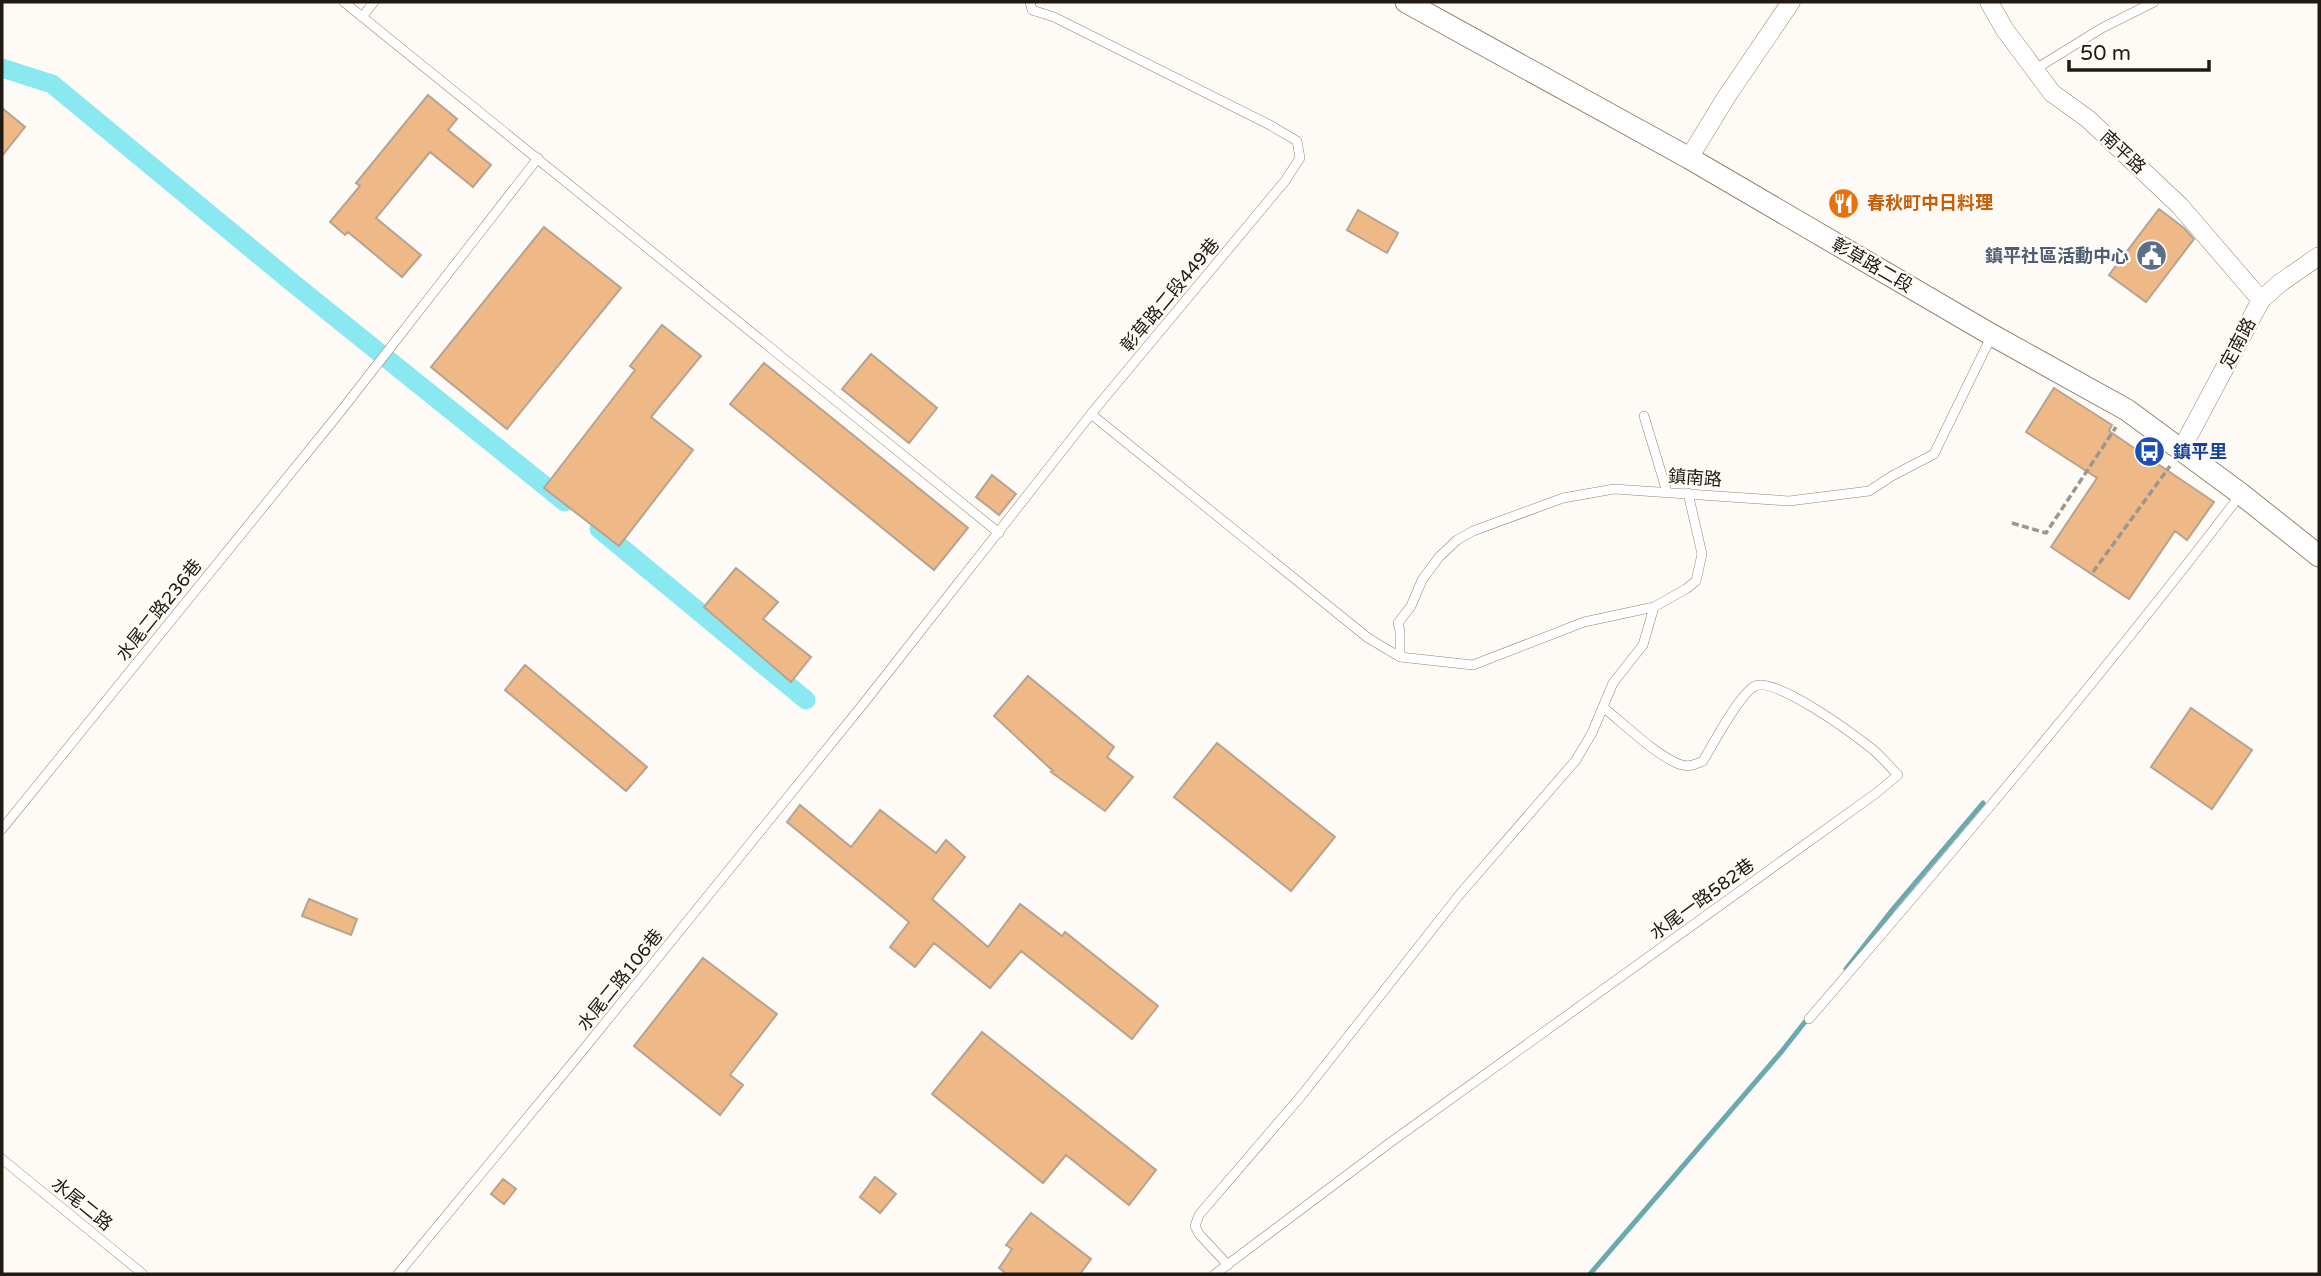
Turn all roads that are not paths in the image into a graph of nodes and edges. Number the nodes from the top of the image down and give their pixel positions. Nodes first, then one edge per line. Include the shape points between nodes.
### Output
1 (344, 2) edge
2 (374, 2) edge
3 (1030, 2) edge
4 (1406, 2) edge
5 (1791, 2) edge
6 (1989, 2) edge
7 (2154, 2) edge
8 (362, 17) junction
9 (2033, 70) junction
10 (538, 158) junction
11 (1689, 158) junction
12 (2319, 256) edge
13 (2261, 300) junction
14 (1992, 335) junction
15 (1091, 414) junction
16 (1644, 416) dead end
17 (2181, 450) junction
18 (1667, 492) junction
19 (1688, 493) junction
20 (2241, 494) junction
21 (999, 533) junction
22 (2319, 556) edge
23 (1654, 607) junction
24 (1400, 657) junction
25 (864, 703) joint
26 (1604, 708) junction
27 (2, 830) edge
28 (1809, 1020) dead end
29 (2, 1159) edge
30 (1228, 1265) junction
31 (143, 1274) edge
32 (398, 1274) edge
33 (1214, 1274) edge

1 - 8 lane
2 - 8 lane
3 - 15 lane, 彰草路二段449巷 via 1032,10 1270,125 1297,141 1300,158
4 - 11 street, 彰草路二段
5 - 11 street
6 - 9 street, 南平路
7 - 9 lane
8 - 10 lane
9 - 13 street, 南平路 via 2052,93 2088,119 2180,206
10 - 21 lane
10 - 27 lane, 水尾二路236巷 via 341,411
11 - 14 street, 彰草路二段
12 - 13 street, 定南路
13 - 17 street, 定南路
14 - 17 street, 彰草路二段 via 2127,410
14 - 19 lane, 鎮南路 via 1934,454 1869,491 1789,501
15 - 21 lane, 彰草路二段449巷
15 - 24 lane via 1368,638
16 - 18 lane
17 - 20 street, 彰草路二段
18 - 19 lane, 鎮南路
18 - 24 lane, 鎮南路 via 1614,489 1563,498 1457,540 1422,580 1398,623
19 - 23 lane via 1702,554 1696,581
20 - 22 street, 彰草路二段
20 - 28 lane via 2017,777
21 - 25 lane, 彰草路二段449巷
23 - 24 lane via 1584,622 1473,664
23 - 26 lane via 1643,645 1614,683
25 - 32 lane, 水尾二路106巷
26 - 30 lane via 1576,760 1460,894 1302,1095 1199,1215 1195,1226 1199,1234
26 - 30 lane, 水尾一路582巷 via 1667,758 1694,765 1703,761 1744,694 1756,685 1776,687 1824,714 1872,749 1898,775
29 - 31 lane, 水尾二路
30 - 33 lane, 水尾一路582巷

